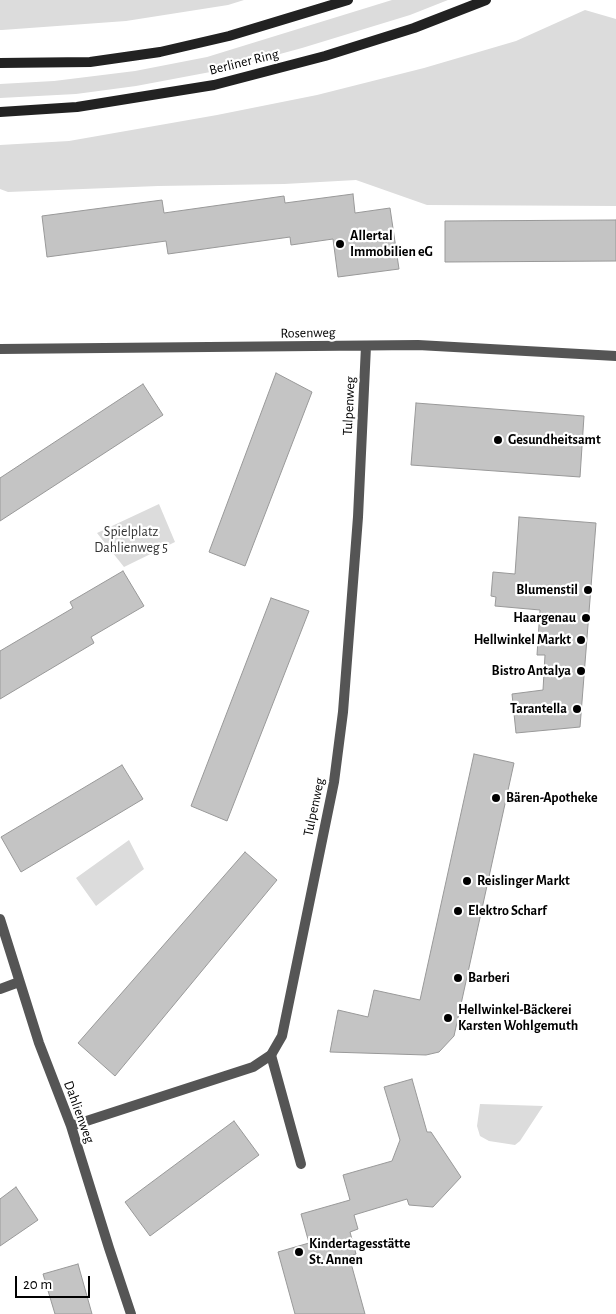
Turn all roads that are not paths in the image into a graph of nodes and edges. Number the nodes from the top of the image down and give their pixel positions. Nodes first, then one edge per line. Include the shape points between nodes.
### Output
1 (348, 0) edge
2 (486, 0) edge
3 (0, 63) edge
4 (0, 112) edge
5 (366, 346) junction
6 (0, 349) edge
7 (616, 356) edge
8 (0, 919) edge
9 (19, 982) junction
10 (0, 989) edge
11 (271, 1055) junction
12 (71, 1126) junction
13 (302, 1164) dead end
14 (131, 1314) edge

1 - 3 main road, Berliner Ring via 229,36 160,52 90,62
2 - 4 main road, Berliner Ring via 414,28 334,53 214,85 77,107
5 - 6 street, Rosenweg
5 - 7 street, Rosenweg
5 - 11 street, Tulpenweg via 354,565 343,712 334,782 282,1036
8 - 9 street, Dahlienweg
9 - 10 street
9 - 12 street, Dahlienweg
11 - 12 street via 253,1067
11 - 13 street
12 - 14 street, Dahlienweg

